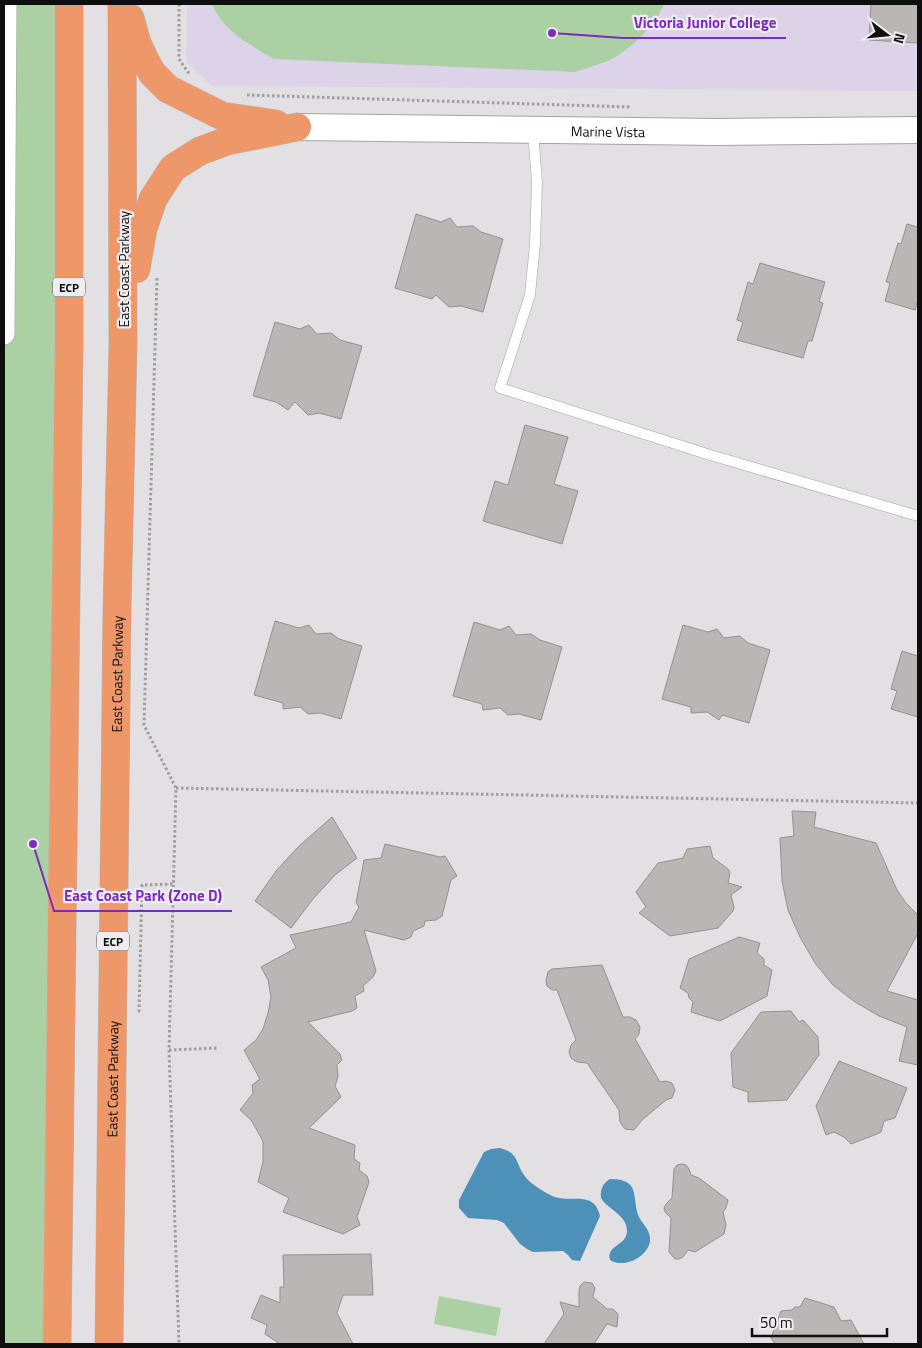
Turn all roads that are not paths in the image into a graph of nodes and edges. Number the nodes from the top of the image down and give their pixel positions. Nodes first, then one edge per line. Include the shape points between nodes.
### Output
1 (6, 4) edge
2 (69, 4) edge
3 (122, 4) edge
4 (126, 4) edge
5 (297, 127) junction
6 (533, 130) junction
7 (918, 130) edge
8 (4, 334) edge
9 (123, 345) junction
10 (918, 516) edge
11 (57, 1344) edge
12 (108, 1344) edge

1 - 8 street
2 - 11 highway, ECP via 69,356
3 - 9 highway, East Coast Parkway / ECP
4 - 5 highway via 145,60 152,73 168,89 222,116
5 - 6 street, Marine Vista
5 - 9 highway via 227,141 200,151 173,168 153,199 143,229
6 - 7 street, Marine Vista
6 - 10 lane via 537,182 530,294 500,388 660,440
9 - 12 highway, East Coast Parkway / ECP

